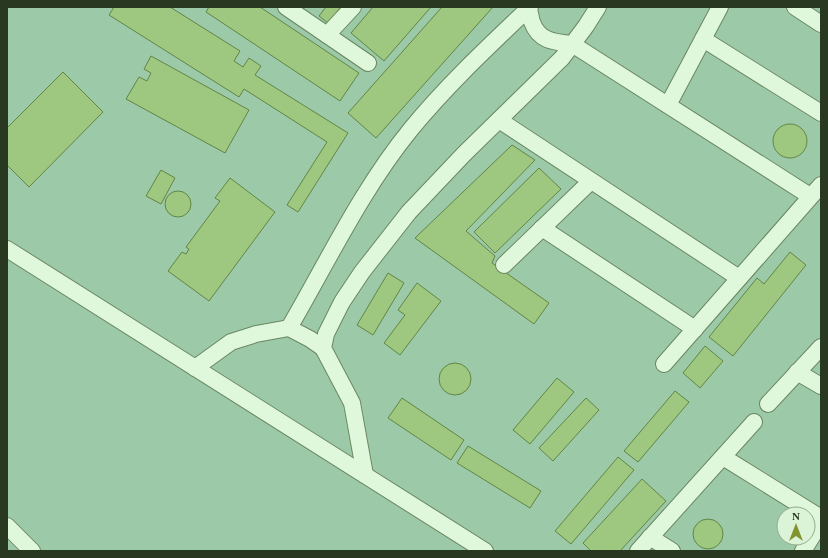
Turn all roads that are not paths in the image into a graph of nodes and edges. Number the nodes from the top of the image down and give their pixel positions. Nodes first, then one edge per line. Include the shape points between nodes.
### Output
1 (286, 7) edge
2 (353, 7) edge
3 (529, 7) edge
4 (583, 7) edge
5 (598, 7) edge
6 (720, 7) edge
7 (795, 7) edge
8 (821, 24) edge
9 (586, 26) junction
10 (327, 35) junction
11 (703, 39) junction
12 (572, 44) junction
13 (368, 63) dead end
14 (668, 105) junction
15 (821, 112) edge
16 (499, 120) junction
17 (591, 181) junction
18 (821, 185) edge
19 (810, 196) junction
20 (542, 228) junction
21 (7, 249) edge
22 (504, 265) dead end
23 (739, 278) junction
24 (289, 328) junction
25 (695, 329) junction
26 (821, 347) edge
27 (323, 348) junction
28 (664, 364) dead end
29 (195, 368) junction
30 (797, 372) junction
31 (821, 386) edge
32 (768, 404) dead end
33 (754, 422) dead end
34 (723, 457) junction
35 (365, 475) junction
36 (821, 518) edge
37 (821, 522) edge
38 (7, 526) edge
39 (650, 537) junction
40 (32, 551) edge
41 (485, 551) edge
42 (638, 551) edge
43 (672, 551) edge
44 (804, 551) edge

1 - 10 street
2 - 10 street
3 - 12 street via 538,35 548,41
3 - 24 street via 469,65 411,128 356,210
4 - 9 street via 587,19
5 - 9 street
6 - 11 street
7 - 8 street
9 - 12 street
10 - 13 street
11 - 14 street
11 - 15 street
12 - 14 street
12 - 16 street via 562,58
14 - 19 street
16 - 17 street
16 - 27 street via 409,212 362,272 342,302 326,334
17 - 20 street
17 - 23 street
18 - 19 street
19 - 23 street
20 - 22 street
20 - 25 street
21 - 29 street
23 - 25 street
24 - 27 street
24 - 29 street via 231,342
25 - 28 street
26 - 30 street
27 - 35 street via 352,402
29 - 35 street
30 - 31 street
30 - 32 street
33 - 34 street
34 - 36 street
34 - 39 street
35 - 41 street
37 - 44 street
38 - 40 street
39 - 42 street
39 - 43 street

